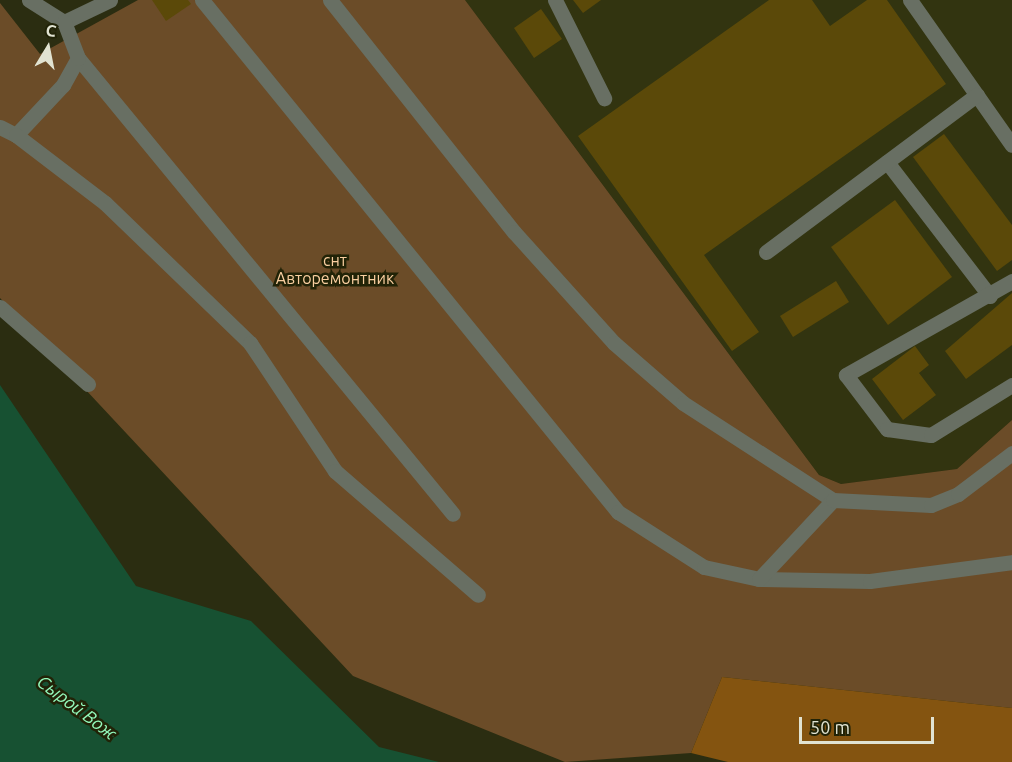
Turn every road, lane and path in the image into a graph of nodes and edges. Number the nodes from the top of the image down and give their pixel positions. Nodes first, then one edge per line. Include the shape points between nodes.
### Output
1 (29, 0) edge
2 (110, 0) edge
3 (202, 0) edge
4 (330, 0) edge
5 (555, 0) edge
6 (910, 0) edge
7 (64, 22) junction
8 (78, 58) junction
9 (977, 95) junction
10 (604, 98) dead end
11 (0, 128) edge
12 (16, 135) junction
13 (1012, 146) edge
14 (887, 162) junction
15 (766, 252) dead end
16 (1012, 281) edge
17 (990, 296) junction
18 (0, 307) edge
19 (87, 384) dead end
20 (1012, 385) edge
21 (1012, 453) edge
22 (833, 500) junction
23 (453, 513) dead end
24 (1012, 562) edge
25 (759, 579) junction
26 (478, 595) dead end

1 - 7 street
2 - 7 street
3 - 25 street via 618,512 704,567
4 - 22 street via 514,232 614,343 683,403
5 - 10 street
6 - 9 street
7 - 8 street
8 - 12 street via 63,85
8 - 23 street
9 - 13 street
9 - 14 street
11 - 12 street
12 - 26 street via 105,203 250,344 335,471
14 - 15 street
14 - 17 street
16 - 17 street
17 - 20 street via 846,375 887,429 932,435
18 - 19 street
21 - 22 street via 958,494 930,506
22 - 25 street
24 - 25 street via 870,581

